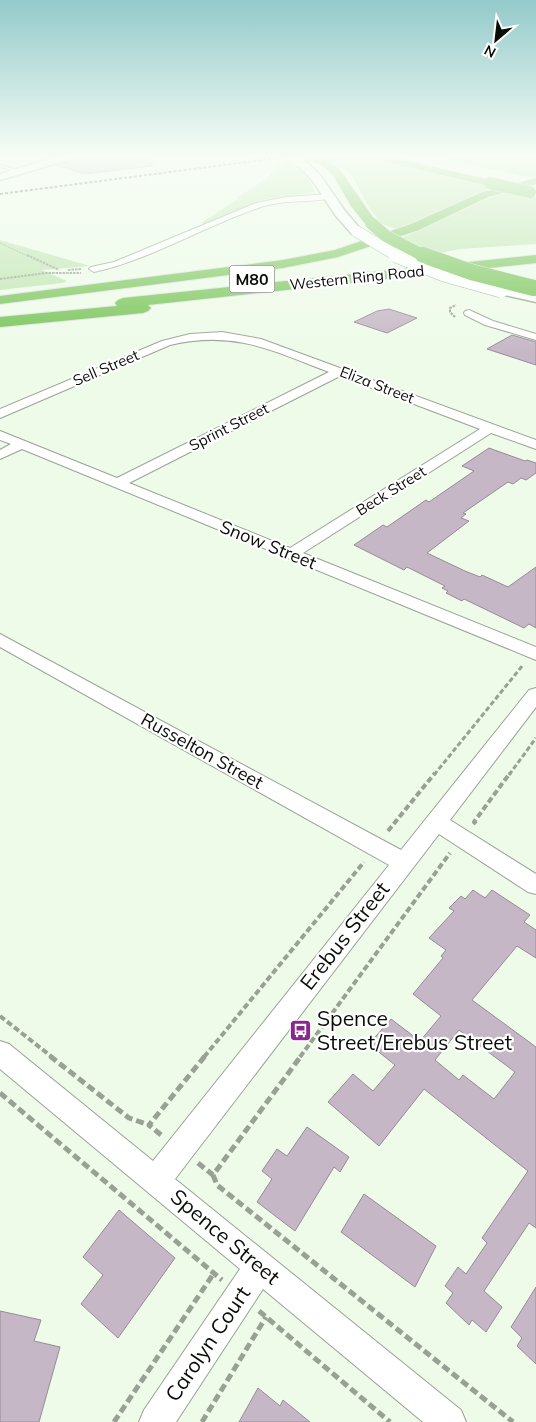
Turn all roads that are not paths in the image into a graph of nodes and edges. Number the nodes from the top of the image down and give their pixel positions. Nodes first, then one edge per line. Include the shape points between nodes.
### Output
1 (220, 221) edge
2 (346, 221) edge
3 (370, 221) edge
4 (427, 221) edge
5 (536, 250) edge
6 (536, 259) edge
7 (94, 269) road end
8 (535, 287) edge
9 (0, 300) edge
10 (0, 304) edge
11 (469, 313) dead end
12 (0, 316) edge
13 (0, 322) edge
14 (216, 334) joint
15 (536, 337) edge
16 (340, 371) junction
17 (0, 414) edge
18 (490, 428) junction
19 (0, 435) edge
20 (22, 444) junction
21 (536, 445) edge
22 (0, 456) edge
23 (118, 483) junction
24 (291, 554) junction
25 (0, 640) edge
26 (531, 657) edge
27 (536, 694) edge
28 (435, 821) junction
29 (403, 862) junction
30 (536, 885) edge
31 (0, 1053) edge
32 (156, 1180) junction
33 (260, 1266) junction
34 (156, 1422) edge
35 (449, 1422) edge

1 - 7 street via 118,264
2 - 8 main road, bridge via 384,249 420,266 501,290
3 - 8 highway, bridge via 389,238 428,256 471,272
4 - 9 highway via 338,253 268,266
5 - 10 highway, Western Ring Road / M80
6 - 12 highway, Western Ring Road / M80
8 - 13 highway via 195,303
11 - 15 street via 489,323
14 - 16 street, Eliza Street via 257,341
14 - 17 street, Sell Street via 166,343
16 - 18 street, Eliza Street
16 - 23 street, Sprint Street
18 - 21 street, Eliza Street
18 - 24 street, Beck Street
19 - 20 street, Snow Street
20 - 22 street
20 - 23 street, Snow Street
23 - 24 street, Snow Street
24 - 26 street, Snow Street
25 - 29 street, Russelton Street
27 - 28 street, Erebus Street
28 - 29 street, Erebus Street
28 - 30 street
29 - 32 street, Erebus Street
31 - 32 street, Spence Street
32 - 33 street, Spence Street
33 - 34 street, Carolyn Court
33 - 35 street, Spence Street

